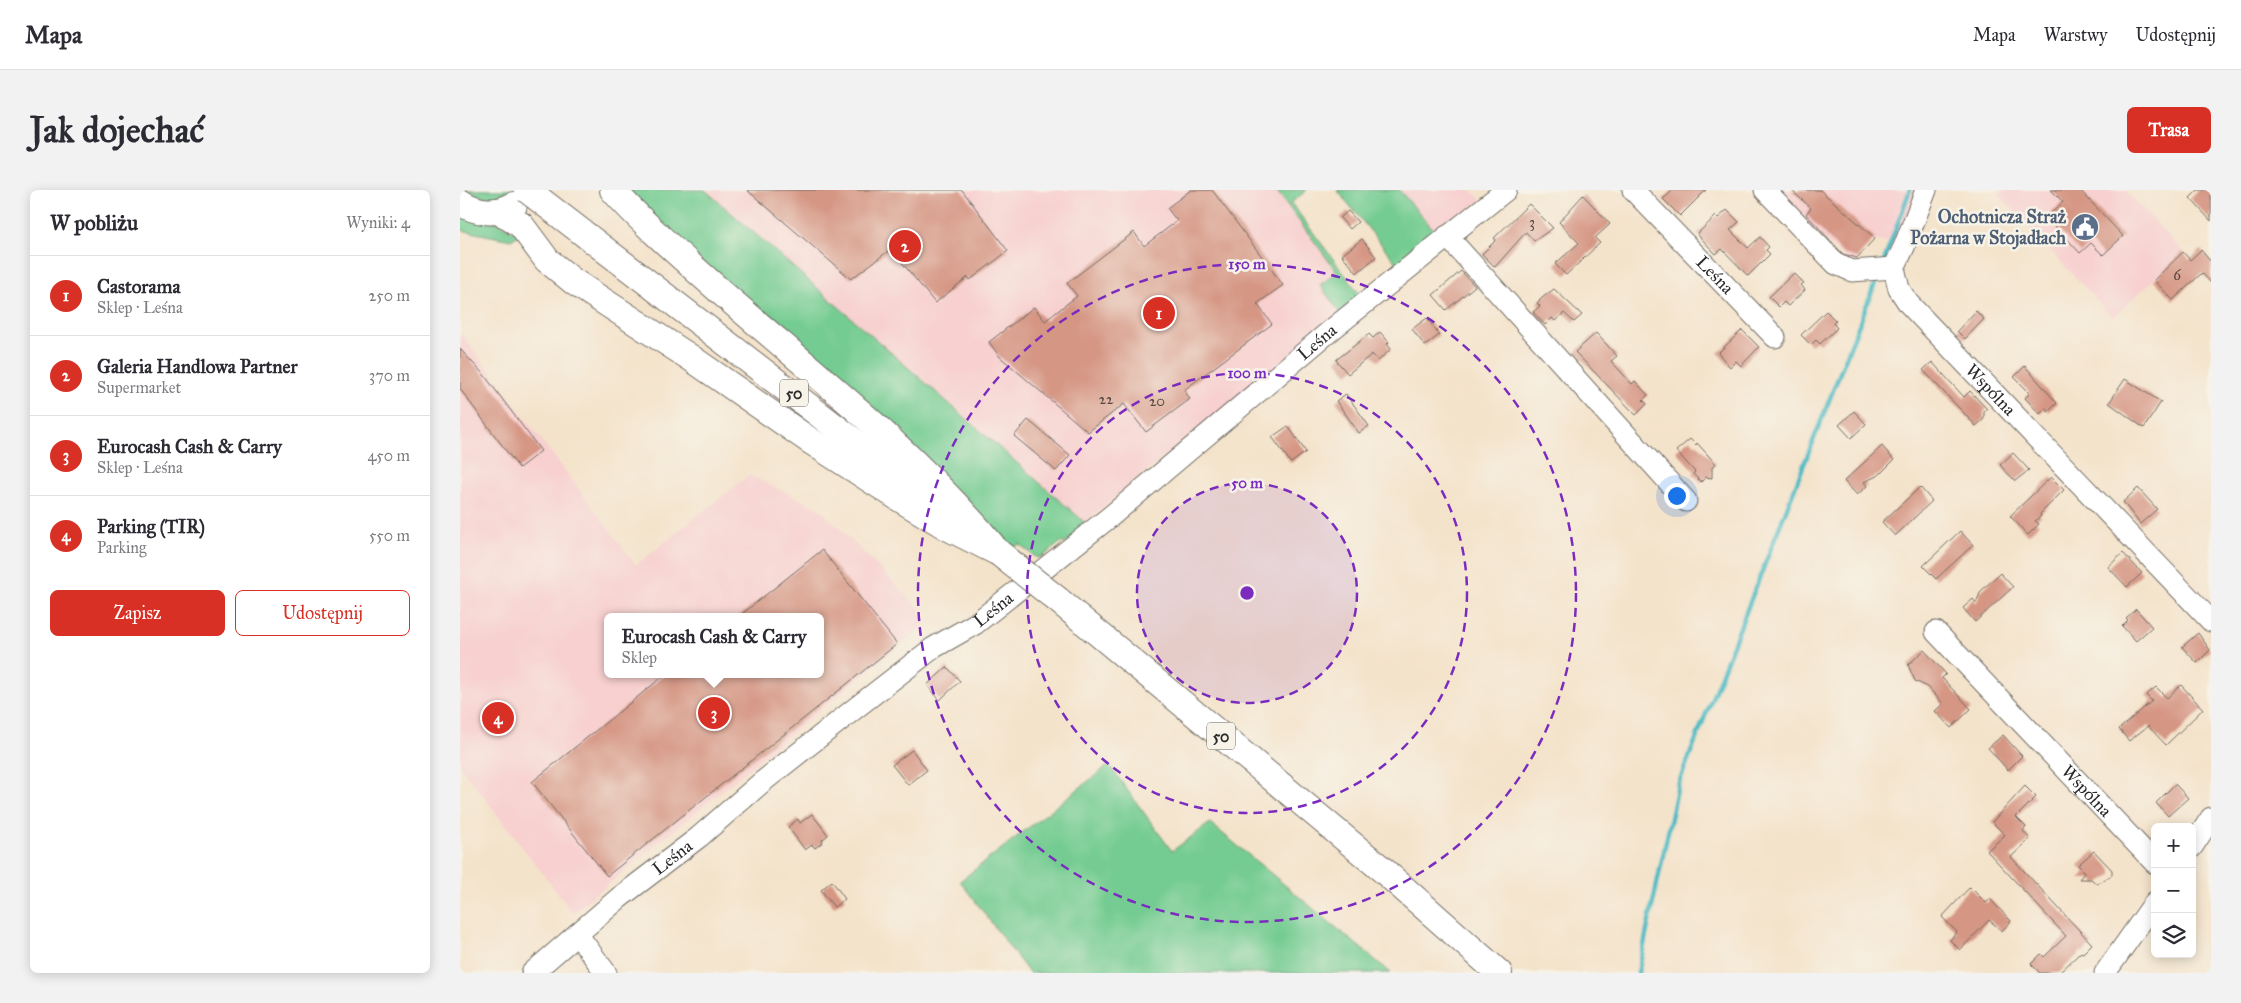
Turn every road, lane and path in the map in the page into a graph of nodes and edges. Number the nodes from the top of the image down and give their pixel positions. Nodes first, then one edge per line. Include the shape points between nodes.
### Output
1 (529, 190) edge
2 (595, 190) edge
3 (612, 190) edge
4 (1506, 190) edge
5 (1633, 190) edge
6 (1765, 190) edge
7 (1926, 190) edge
8 (462, 206) edge
9 (498, 211) junction
10 (643, 222) junction
11 (1447, 236) junction
12 (1887, 269) junction
13 (1775, 337) dead end
14 (1686, 501) dead end
15 (998, 553) junction
16 (2211, 621) edge
17 (1936, 632) dead end
18 (2211, 818) edge
19 (2196, 841) edge
20 (2151, 859) edge
21 (2151, 908) edge
22 (577, 934) junction
23 (532, 973) edge
24 (606, 973) edge
25 (1499, 973) edge
26 (2105, 973) edge

1 - 9 main road via 520,201
1 - 15 main road, 50, bridge
2 - 10 main road
3 - 10 main road
4 - 11 street, Leśna
5 - 13 street, Leśna
6 - 12 street via 1836,264 1852,271
7 - 12 street via 1904,247
8 - 9 main road
9 - 15 main road via 521,225 547,260 574,282 893,494
10 - 15 main road via 923,469
11 - 14 street
11 - 22 street, Leśna via 1090,533 975,624 933,648 865,701
12 - 16 street, Wspólna via 1909,304
15 - 25 main road, 50, bridge via 1384,871
17 - 20 street, Wspólna
18 - 19 street
21 - 26 street
22 - 23 street, Leśna
22 - 24 street

